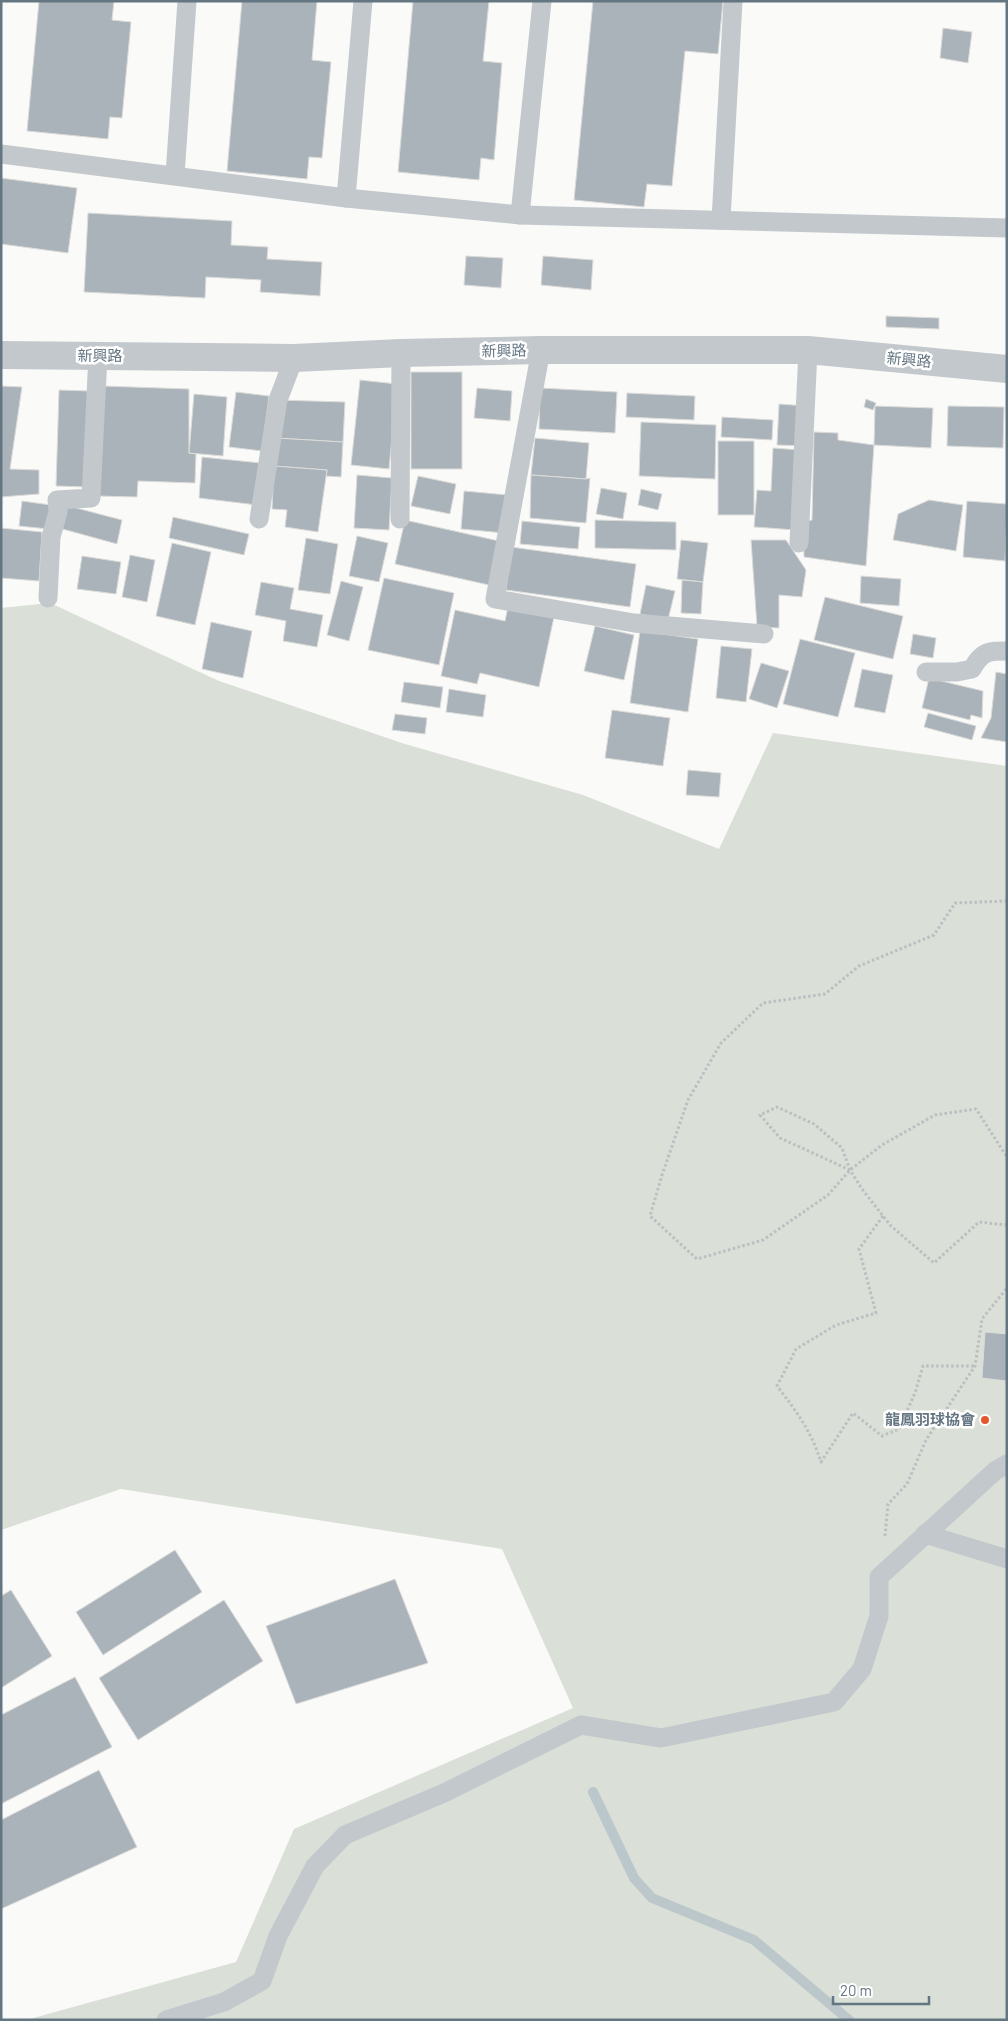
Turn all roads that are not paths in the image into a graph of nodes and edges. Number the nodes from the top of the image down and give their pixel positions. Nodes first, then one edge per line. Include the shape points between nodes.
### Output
1 (187, 1) edge
2 (364, 1) edge
3 (542, 1) edge
4 (733, 1) edge
5 (1, 154) edge
6 (175, 175) junction
7 (346, 198) junction
8 (520, 215) junction
9 (721, 220) junction
10 (1007, 228) edge
11 (541, 350) junction
12 (808, 350) junction
13 (401, 353) junction
14 (1, 355) edge
15 (98, 355) junction
16 (294, 358) junction
17 (1007, 369) edge
18 (259, 519) dead end
19 (400, 519) dead end
20 (799, 543) dead end
21 (48, 598) dead end
22 (764, 634) dead end
23 (1007, 651) edge
24 (926, 672) dead end
25 (1007, 1464) edge
26 (925, 1534) junction
27 (1007, 1558) edge
28 (166, 2020) edge

1 - 6 lane
2 - 7 lane
3 - 8 lane
4 - 9 lane
5 - 6 lane
6 - 7 lane
7 - 8 lane
8 - 9 lane
9 - 10 lane
11 - 12 street, 新興路
11 - 13 street, 新興路
11 - 22 lane via 495,599 634,624
12 - 17 street, 新興路
12 - 20 lane
13 - 16 street, 新興路
13 - 19 lane
14 - 15 street, 新興路
15 - 16 street, 新興路
15 - 21 lane via 91,498 57,500 58,512 51,537
16 - 18 lane via 278,400
23 - 24 lane via 990,651 978,657 972,669
25 - 26 lane via 994,1471
26 - 27 lane
26 - 28 lane via 879,1577 879,1616 862,1670 834,1702 661,1738 581,1725 444,1793 345,1835 315,1866 278,1936 262,1981 224,2002

